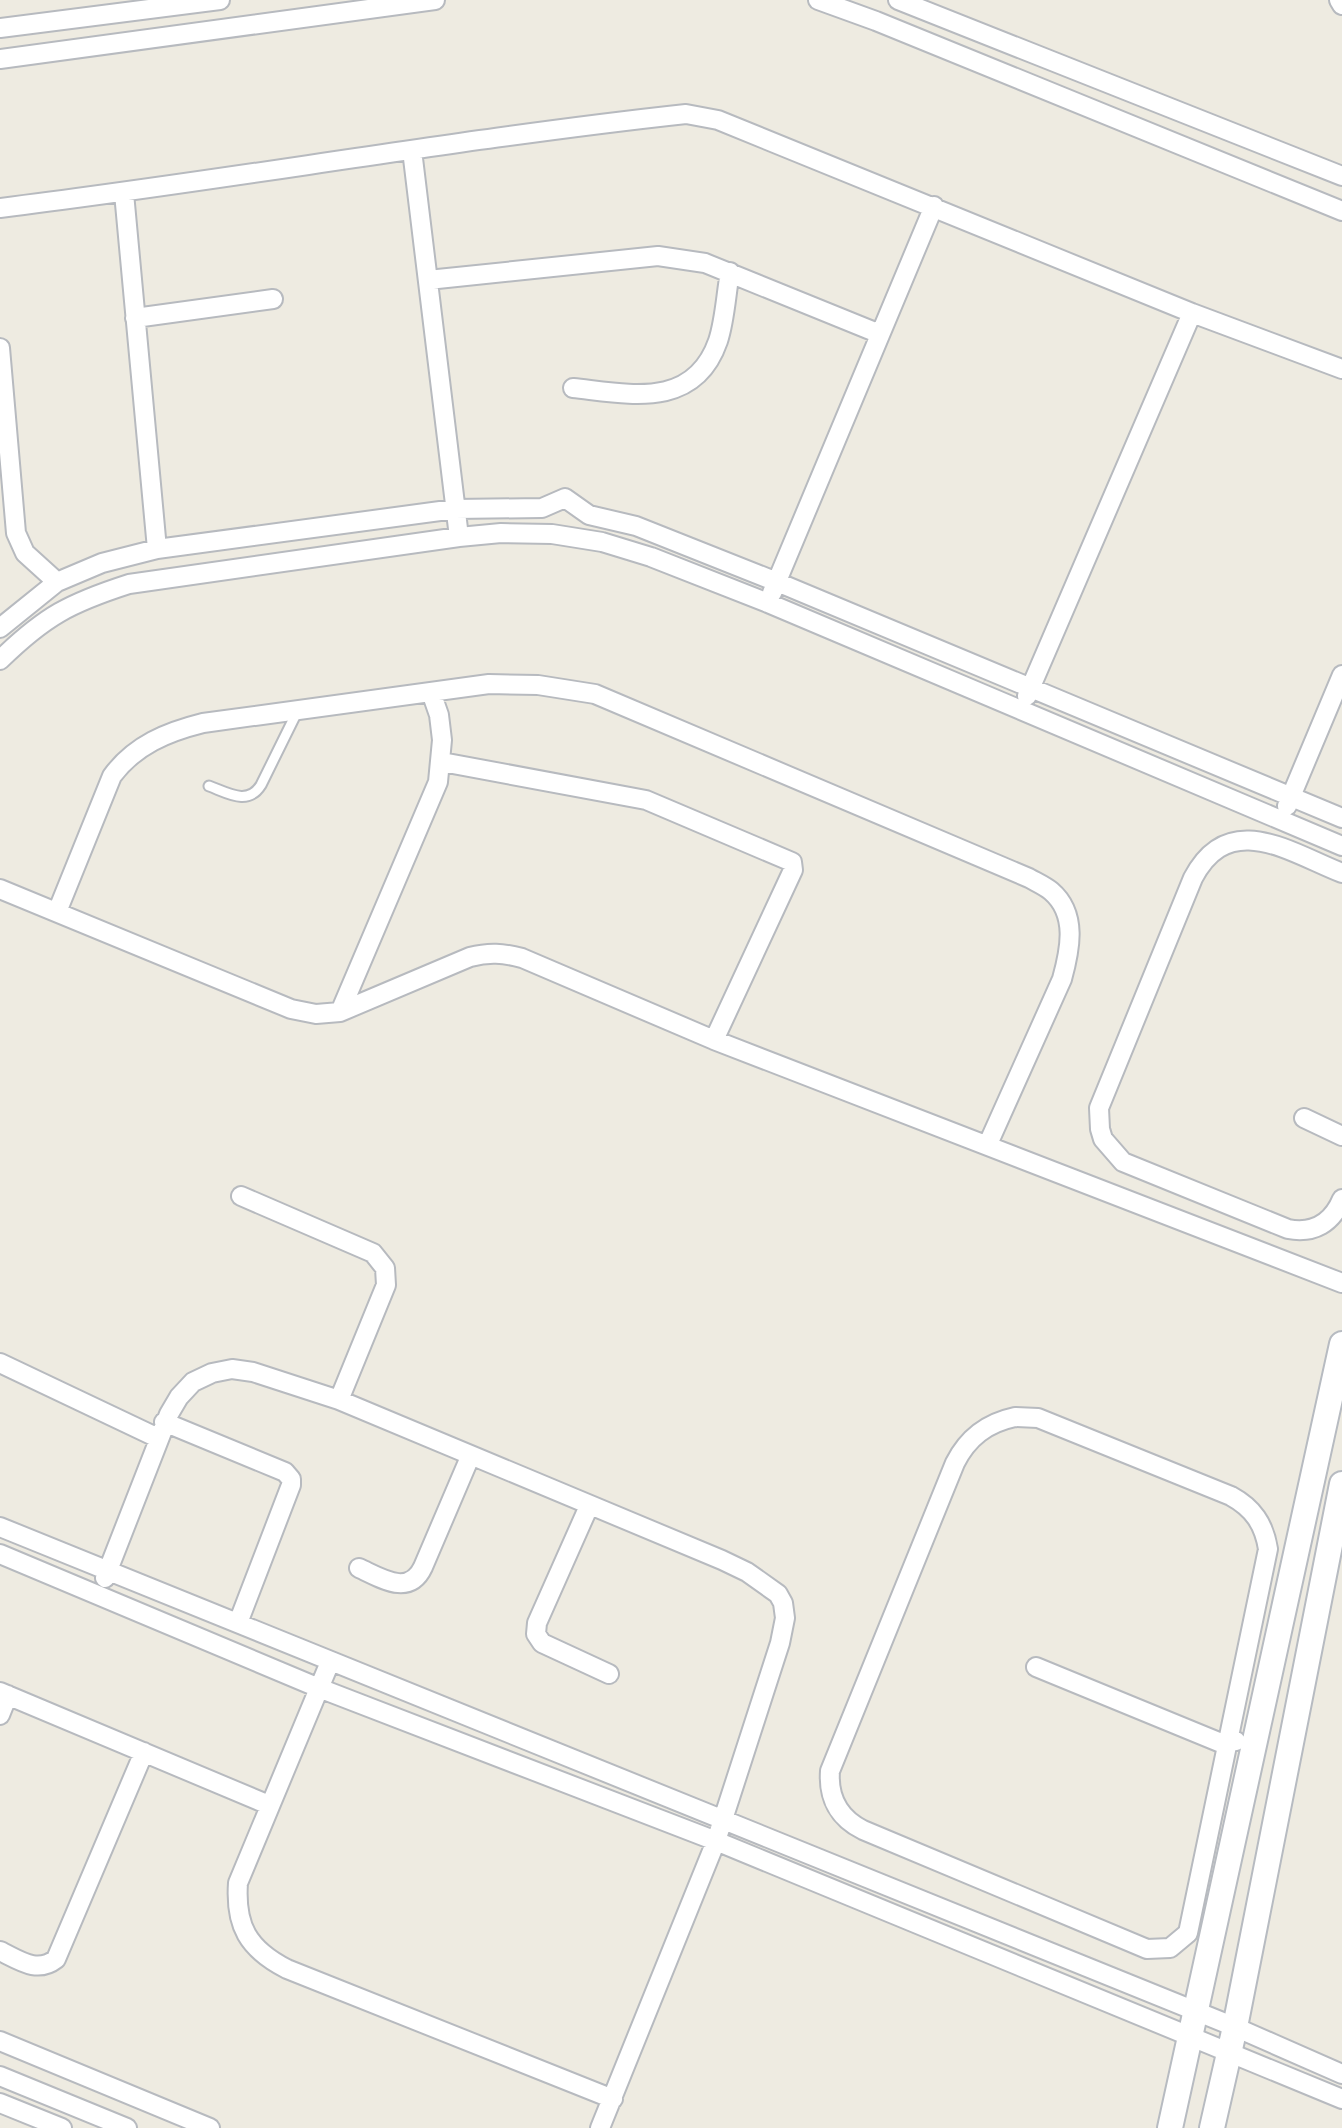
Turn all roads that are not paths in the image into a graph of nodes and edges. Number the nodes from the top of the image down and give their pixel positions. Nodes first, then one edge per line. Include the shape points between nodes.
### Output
1 (220, 0) edge
2 (435, 0) edge
3 (818, 0) edge
4 (898, 0) edge
5 (0, 28) edge
6 (0, 59) edge
7 (412, 150) junction
8 (1342, 176) edge
9 (124, 193) junction
10 (934, 206) junction
11 (0, 208) edge
12 (1342, 211) edge
13 (730, 272) junction
14 (428, 280) junction
15 (273, 299) dead end
16 (1192, 313) junction
17 (135, 318) junction
18 (880, 334) junction
19 (0, 348) edge
20 (1342, 369) edge
21 (573, 388) dead end
22 (6, 489) edge
23 (455, 509) junction
24 (459, 537) junction
25 (157, 549) junction
26 (57, 582) junction
27 (777, 582) junction
28 (768, 603) junction
29 (0, 628) edge
30 (0, 660) edge
31 (1342, 675) edge
32 (1030, 687) junction
33 (431, 692) junction
34 (298, 710) junction
35 (1021, 710) junction
36 (442, 762) junction
37 (209, 786) dead end
38 (1291, 796) junction
39 (1342, 818) edge
40 (1281, 820) junction
41 (1342, 846) edge
42 (1342, 873) edge
43 (0, 889) edge
44 (57, 912) junction
45 (340, 1012) junction
46 (714, 1040) junction
47 (1304, 1118) dead end
48 (1342, 1136) edge
49 (988, 1144) junction
50 (241, 1196) dead end
51 (1342, 1199) edge
52 (1342, 1283) edge
53 (1342, 1344) edge
54 (0, 1363) edge
55 (339, 1400) junction
56 (161, 1430) junction
57 (470, 1457) junction
58 (1342, 1484) edge
59 (589, 1506) junction
60 (0, 1527) edge
61 (0, 1555) edge
62 (359, 1568) dead end
63 (109, 1570) junction
64 (99, 1596) junction
65 (238, 1623) junction
66 (330, 1662) junction
67 (1036, 1667) dead end
68 (609, 1674) dead end
69 (319, 1688) junction
70 (4, 1694) edge
71 (0, 1715) edge
72 (1227, 1746) junction
73 (1253, 1749) junction
74 (144, 1752) junction
75 (269, 1805) junction
76 (723, 1820) junction
77 (716, 1841) junction
78 (0, 1951) edge
79 (1112, 1978) junction
80 (1104, 1999) junction
81 (1195, 2012) junction
82 (1235, 2027) junction
83 (1191, 2037) junction
84 (0, 2041) edge
85 (1229, 2052) junction
86 (1342, 2074) edge
87 (0, 2076) edge
88 (613, 2099) junction
89 (1342, 2099) edge
90 (0, 2103) edge
91 (62, 2128) edge
92 (127, 2128) edge
93 (210, 2128) edge
94 (600, 2128) edge
95 (1170, 2128) edge
96 (1212, 2128) edge

1 - 5 street
2 - 6 street
3 - 12 street
4 - 8 street
7 - 9 street
7 - 10 street via 686,114 718,120
7 - 14 street
9 - 11 street
9 - 17 street
10 - 16 street
10 - 18 street
13 - 14 street via 658,256
13 - 18 street
13 - 21 street via 718,340 687,383 656,395
14 - 23 street
15 - 17 street
16 - 20 street
16 - 32 street
17 - 25 street
18 - 27 street
19 - 22 street
22 - 26 street via 20,545
23 - 24 street
23 - 25 street
23 - 27 street via 542,508 565,498 589,515 636,526
24 - 28 street via 552,534 602,542
24 - 30 street via 129,584 81,599 51,616
25 - 26 street
26 - 29 street
27 - 28 street
27 - 32 street
28 - 35 street
31 - 38 street
32 - 35 street
32 - 38 street
33 - 34 street
33 - 36 street via 439,715
33 - 49 street via 489,684 595,694 1052,891 1071,931 1069,955
34 - 37 lane via 254,794 243,798
34 - 44 street via 171,731 123,762 112,776
35 - 40 street
36 - 45 street via 433,799
36 - 46 street via 646,800 792,862 793,870
38 - 39 street
38 - 40 street
40 - 41 street
42 - 51 street via 1259,839 1224,845 1205,859 1098,1118 1103,1139 1123,1162 1288,1229 1321,1226
43 - 44 street
44 - 45 street via 291,1009
45 - 46 street via 470,957 505,953
46 - 49 street
47 - 48 street
49 - 52 street
50 - 55 street via 373,1253 385,1268 386,1285
53 - 73 street
54 - 56 street
55 - 56 street via 232,1369 193,1382
55 - 57 street
56 - 63 street
56 - 65 street via 285,1472 291,1479
57 - 59 street
57 - 62 street via 415,1579 395,1584
58 - 82 street
59 - 68 street via 536,1634 542,1643
59 - 76 street via 747,1572 783,1603 785,1618 774,1669
60 - 63 street
61 - 64 street
63 - 64 street
63 - 65 street
64 - 69 street
65 - 66 street
66 - 69 street
66 - 76 street
67 - 72 street
69 - 75 street
69 - 77 street
70 - 71 street
70 - 74 street
72 - 72 street via 1268,1549 1256,1516 1240,1501 1038,1418 1015,1417 983,1429 960,1453 830,1771 835,1804 854,1825 1147,1949 1163,1950 1188,1933
72 - 73 street via 1234,1740
73 - 81 street
74 - 75 street
74 - 78 street via 56,1959 36,1968
75 - 88 street via 238,1883 236,1904 252,1944 268,1959
76 - 77 street
76 - 79 street
77 - 80 street
77 - 88 street
79 - 80 street
79 - 81 street
80 - 83 street
81 - 82 street
81 - 83 street
82 - 85 street
82 - 86 street
83 - 85 street
83 - 95 street
84 - 93 street
85 - 89 street
85 - 96 street
87 - 92 street
88 - 94 street
90 - 91 street

